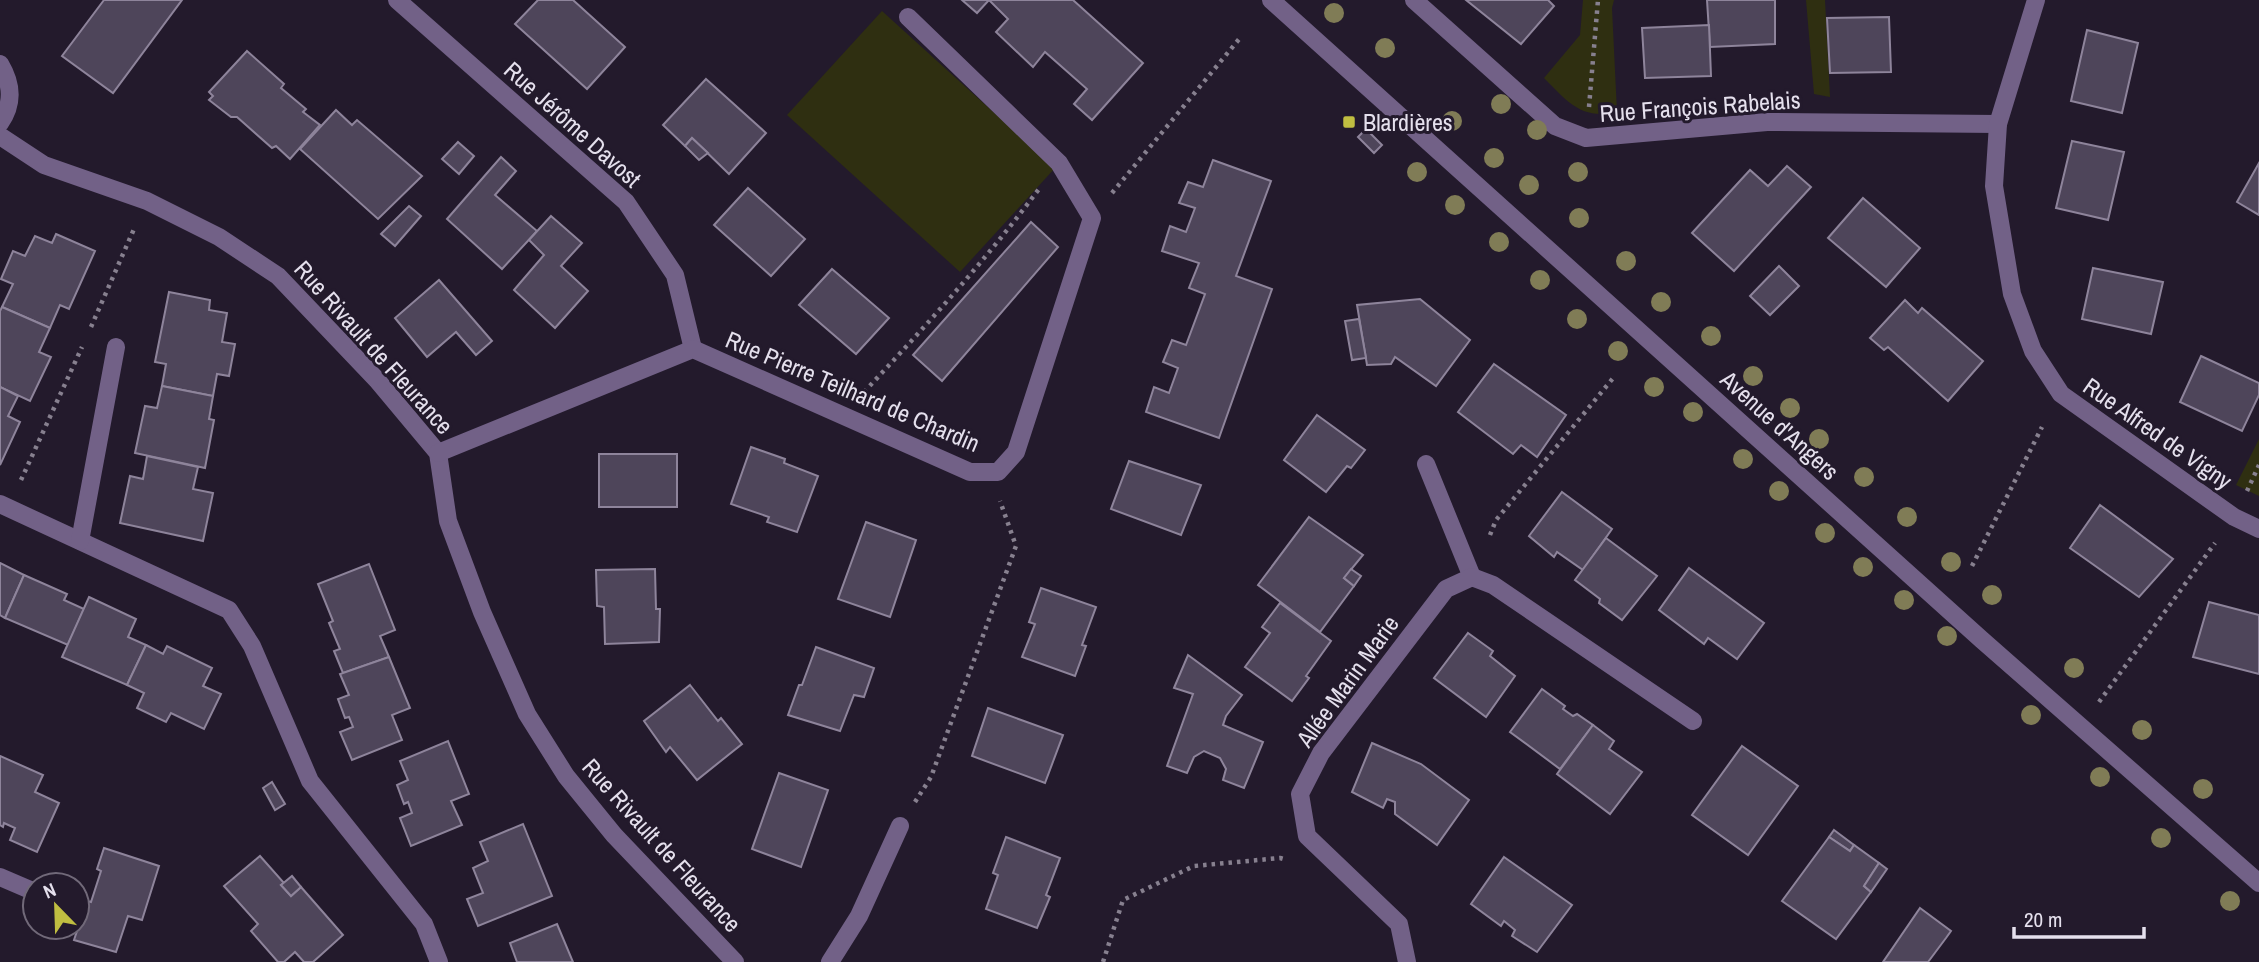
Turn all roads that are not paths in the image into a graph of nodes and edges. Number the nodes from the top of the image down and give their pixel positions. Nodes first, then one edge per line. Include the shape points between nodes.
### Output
1 (397, 0) edge
2 (1271, 0) edge
3 (1414, 0) edge
4 (2036, 0) edge
5 (908, 17) dead end
6 (0, 64) edge
7 (0, 123) edge
8 (1998, 124) junction
9 (0, 136) edge
10 (116, 347) dead end
11 (694, 349) junction
12 (438, 453) junction
13 (1426, 464) dead end
14 (4, 506) edge
15 (2259, 529) edge
16 (80, 541) junction
17 (1472, 577) junction
18 (1693, 721) dead end
19 (900, 826) road end
20 (0, 877) edge
21 (2259, 883) edge
22 (21, 886) edge
23 (439, 962) edge
24 (735, 962) edge
25 (830, 962) edge
26 (1407, 962) edge

1 - 11 street, Rue Jérôme Davost via 626,202 675,275
2 - 21 street, Avenue d'Angers
3 - 8 street, Rue François Rabelais via 1555,126 1586,138 1767,122
4 - 8 street, Rue Alfred de Vigny
5 - 11 street, Rue Pierre Teilhard de Chardin via 1059,163 1092,218 1016,452 998,472 970,472
6 - 7 street via 11,92
8 - 15 street, Rue Alfred de Vigny via 1996,199 2012,295 2033,351 2061,394 2234,517
9 - 12 street, Rue Rivault de Fleurance via 44,165 146,201 219,237 278,276 377,380
10 - 16 street
11 - 12 street, Rue Pierre Teilhard de Chardin
12 - 24 street, Rue Rivault de Fleurance via 449,521 482,612 527,714 566,776 614,835
13 - 17 street
14 - 16 street
16 - 23 street via 229,610 252,646 310,781 424,924
17 - 18 street via 1493,585
17 - 26 street, Allée Marin Marie via 1446,589 1321,753 1300,794 1307,836 1399,925
19 - 25 street via 859,916
20 - 22 street

